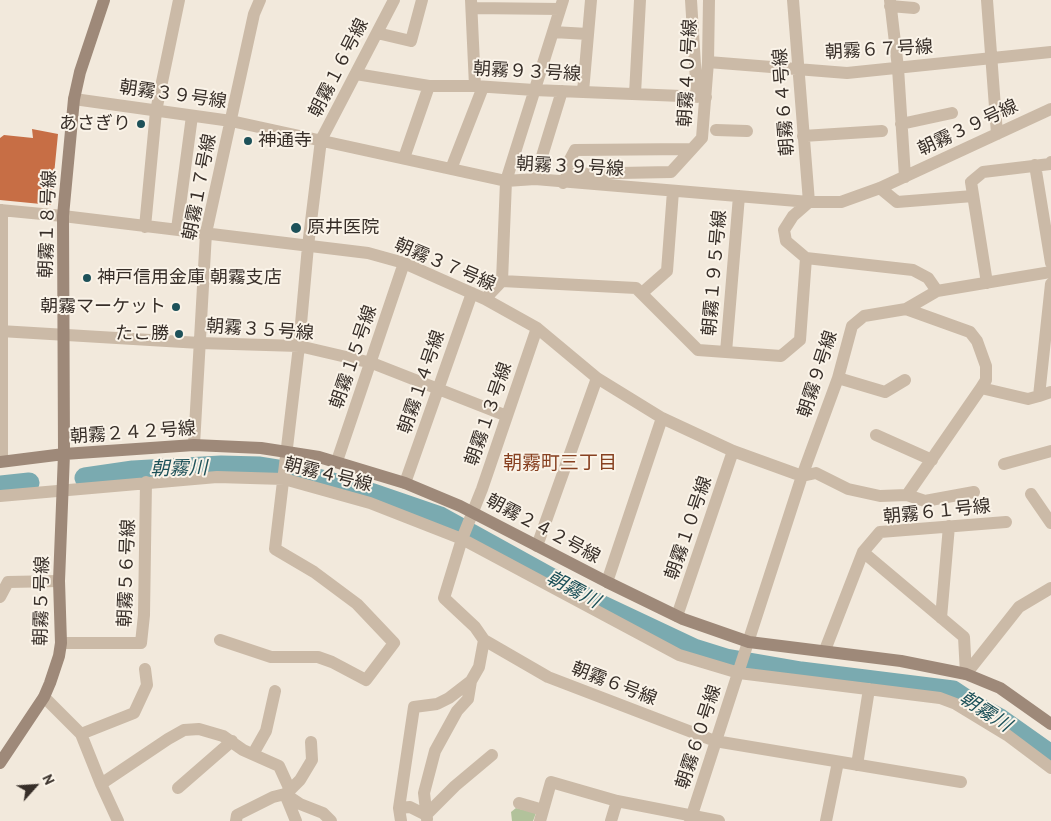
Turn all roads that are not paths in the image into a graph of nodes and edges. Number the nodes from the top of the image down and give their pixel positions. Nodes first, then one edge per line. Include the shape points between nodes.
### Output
1 (104, 0) edge
2 (179, 0) edge
3 (260, 0) edge
4 (394, 0) edge
5 (422, 0) edge
6 (591, 0) edge
7 (640, 0) edge
8 (691, 0) edge
9 (709, 0) edge
10 (793, 0) edge
11 (987, 0) edge
12 (890, 3) edge
13 (472, 4) edge
14 (562, 4) edge
15 (914, 8) dead end
16 (553, 32) junction
17 (377, 33) junction
18 (588, 34) junction
19 (1051, 52) edge
20 (992, 59) junction
21 (708, 62) junction
22 (898, 68) junction
23 (799, 70) junction
24 (356, 74) junction
25 (428, 86) junction
26 (479, 86) junction
27 (534, 90) junction
28 (562, 91) junction
29 (583, 92) junction
30 (635, 94) junction
31 (701, 97) junction
32 (74, 98) junction
33 (1051, 109) edge
34 (156, 111) junction
35 (952, 113) dead end
36 (192, 116) junction
37 (231, 121) junction
38 (901, 124) junction
39 (716, 130) dead end
40 (747, 131) dead end
41 (882, 131) dead end
42 (997, 134) junction
43 (804, 136) junction
44 (321, 140) junction
45 (691, 149) junction
46 (404, 158) junction
47 (1051, 162) edge
48 (1035, 166) junction
49 (451, 169) junction
50 (905, 177) junction
51 (565, 178) junction
52 (534, 179) junction
53 (506, 181) junction
54 (880, 188) junction
55 (673, 191) junction
56 (739, 196) junction
57 (974, 196) junction
58 (809, 202) junction
59 (1046, 205) edge
60 (1, 210) edge
61 (63, 216) junction
62 (145, 227) junction
63 (177, 229) junction
64 (206, 233) junction
65 (308, 246) junction
66 (806, 258) junction
67 (404, 263) junction
68 (1051, 263) edge
69 (1051, 272) edge
70 (502, 282) junction
71 (987, 283) junction
72 (1051, 284) edge
73 (937, 291) junction
74 (472, 293) junction
75 (642, 294) junction
76 (485, 299) junction
77 (906, 308) junction
78 (537, 328) junction
79 (1, 331) edge
80 (63, 334) junction
81 (1048, 336) edge
82 (200, 343) junction
83 (299, 346) junction
84 (726, 352) junction
85 (372, 363) junction
86 (597, 378) junction
87 (838, 378) junction
88 (905, 380) dead end
89 (980, 388) junction
90 (439, 389) junction
91 (1045, 394) edge
92 (507, 416) junction
93 (662, 418) junction
94 (876, 435) dead end
95 (194, 445) junction
96 (733, 451) junction
97 (1051, 451) edge
98 (64, 454) junction
99 (932, 460) junction
100 (1, 462) edge
101 (337, 462) junction
102 (1004, 464) dead end
103 (285, 467) junction
104 (802, 476) junction
105 (146, 482) junction
106 (405, 483) junction
107 (63, 490) junction
108 (974, 492) dead end
109 (1031, 494) dead end
110 (0, 496) edge
111 (907, 496) junction
112 (471, 517) junction
113 (1006, 522) dead end
114 (1051, 523) edge
115 (948, 526) junction
116 (463, 538) junction
117 (537, 546) junction
118 (863, 552) junction
119 (59, 581) junction
120 (607, 582) junction
121 (1051, 588) edge
122 (0, 597) edge
123 (677, 616) junction
124 (941, 618) junction
125 (220, 640) dead end
126 (484, 640) junction
127 (749, 642) junction
128 (61, 643) junction
129 (825, 650) junction
130 (145, 669) dead end
131 (740, 670) junction
132 (966, 674) junction
133 (472, 681) junction
134 (869, 689) junction
135 (275, 691) dead end
136 (44, 697) junction
137 (1051, 724) edge
138 (81, 734) junction
139 (232, 741) junction
140 (715, 741) junction
141 (311, 742) dead end
142 (253, 754) junction
143 (492, 755) dead end
144 (838, 762) junction
145 (0, 763) edge
146 (856, 765) junction
147 (1051, 768) edge
148 (961, 782) dead end
149 (101, 784) junction
150 (178, 788) dead end
151 (287, 792) junction
152 (617, 802) junction
153 (519, 803) dead end
154 (400, 815) edge
155 (541, 815) edge
156 (427, 818) edge
157 (691, 819) edge
158 (118, 821) edge
159 (236, 821) edge
160 (296, 821) edge
161 (331, 821) edge
162 (612, 821) edge
163 (719, 821) edge
164 (826, 821) edge

1 - 32 street, 朝霧１８号線
2 - 34 street
3 - 37 street, 朝霧１７号線 via 254,14
4 - 17 street, 朝霧１６号線
5 - 17 street via 411,40
6 - 18 street
7 - 30 street
8 - 31 street
9 - 21 street, 朝霧４０号線
10 - 23 street, 朝霧６４号線
11 - 20 street
12 - 15 street
12 - 22 street
13 - 14 street
13 - 26 street
14 - 16 street
16 - 18 street
16 - 27 street
17 - 24 street, 朝霧１６号線
18 - 29 street
19 - 20 street, 朝霧６７号線
20 - 22 street, 朝霧６７号線
20 - 42 street
21 - 23 street, 朝霧６７号線
21 - 31 street, 朝霧４０号線
22 - 23 street, 朝霧６７号線 via 847,73
22 - 38 street
23 - 43 street, 朝霧６４号線
24 - 25 street, 朝霧９３号線
24 - 44 street, 朝霧１６号線
25 - 26 street, 朝霧９３号線
25 - 46 street
26 - 27 street, 朝霧９３号線
26 - 49 street
27 - 28 street, 朝霧９３号線
27 - 53 street
28 - 29 street, 朝霧９３号線
28 - 52 street
29 - 30 street, 朝霧９３号線
30 - 31 street, 朝霧９３号線
31 - 45 street, 朝霧４０号線 via 702,138
32 - 34 street, 朝霧３９号線
32 - 61 street, 朝霧１８号線
33 - 42 street, 朝霧３９号線
34 - 36 street, 朝霧３９号線
34 - 62 street
35 - 38 street
36 - 37 street, 朝霧３９号線
36 - 63 street
37 - 44 street, 朝霧３９号線
37 - 64 street, 朝霧１７号線
38 - 50 street
39 - 40 street
41 - 43 street
42 - 50 street, 朝霧３９号線
43 - 58 street, 朝霧６４号線
44 - 46 street, 朝霧３９号線
44 - 65 street, 朝霧１６号線
45 - 51 street, 朝霧４０号線 via 671,172
45 - 51 street via 575,150 566,167
46 - 49 street, 朝霧３９号線
47 - 48 street
48 - 57 street via 983,172 971,182
48 - 59 street
49 - 53 street, 朝霧３９号線
50 - 54 street, 朝霧３９号線
51 - 52 street, 朝霧３９号線
51 - 55 street, 朝霧３９号線
52 - 53 street, 朝霧３９号線
53 - 70 street
54 - 57 street via 897,202
54 - 58 street, 朝霧３９号線 via 841,202
55 - 56 street, 朝霧３９号線
55 - 75 street via 667,271
56 - 58 street, 朝霧３９号線
56 - 84 street, 朝霧１９５号線
57 - 71 street
58 - 66 street via 793,216 784,230 786,242
59 - 68 street
60 - 61 street, 朝霧３７号線
60 - 79 street
61 - 62 street, 朝霧３７号線
61 - 80 street, 朝霧１８号線
62 - 63 street, 朝霧３７号線
63 - 64 street, 朝霧３７号線
64 - 65 street, 朝霧３７号線
64 - 82 street, 朝霧１７号線
65 - 67 street, 朝霧３７号線 via 368,253
65 - 83 street, 朝霧１６号線
66 - 73 street via 913,270 928,278
66 - 84 street via 800,340 781,356
67 - 74 street, 朝霧３７号線
67 - 85 street, 朝霧１５号線
69 - 71 street, 朝霧９号線
70 - 75 street via 636,288
70 - 76 street
71 - 73 street, 朝霧９号線
72 - 81 street
73 - 77 street, 朝霧９号線
74 - 76 street, 朝霧３７号線
74 - 90 street, 朝霧１４号線
75 - 84 street via 698,350
76 - 78 street, 朝霧３７号線
77 - 87 street, 朝霧９号線 via 864,316 852,326
77 - 89 street via 970,332 977,341 986,366 986,380
78 - 86 street, 朝霧３７号線
78 - 92 street, 朝霧１３号線
79 - 80 street, 朝霧３５号線
79 - 100 street
80 - 82 street, 朝霧３５号線
80 - 98 street, 朝霧１８号線
81 - 91 street
82 - 83 street, 朝霧３５号線
82 - 95 street, 朝霧１７号線
83 - 85 street, 朝霧３５号線
83 - 103 street, 朝霧１６号線
85 - 90 street, 朝霧３５号線
85 - 101 street, 朝霧１５号線
86 - 93 street, 朝霧３７号線
86 - 117 street
87 - 88 street via 885,392
87 - 104 street, 朝霧９号線
89 - 91 street via 1028,399
89 - 99 street
90 - 92 street, 朝霧３５号線
90 - 106 street, 朝霧１４号線
92 - 112 street, 朝霧１３号線
93 - 96 street, 朝霧３７号線
93 - 120 street
94 - 99 street
95 - 98 street, 朝霧２４２号線
95 - 103 street, 朝霧２４２号線
96 - 104 street, 朝霧３７号線
96 - 123 street, 朝霧１０号線
97 - 102 street
98 - 100 street, 朝霧２４２号線
98 - 107 street, 朝霧５号線
99 - 111 street
101 - 103 street, 朝霧２４２号線
101 - 106 street, 朝霧２４２号線
103 - 105 street, 朝霧４号線 via 217,477
103 - 116 street, 朝霧４号線
103 - 125 street, 朝霧１６号線 via 275,549 314,572 357,604 394,643 366,680 318,657 271,658
104 - 111 street, 朝霧３７号線 via 816,473 848,489 880,496
104 - 127 street, 朝霧９号線
105 - 107 street, 朝霧４号線
105 - 128 street, 朝霧５６号線 via 142,643
106 - 112 street, 朝霧２４２号線
107 - 110 street, 朝霧４号線
107 - 119 street, 朝霧５号線
108 - 111 street, 朝霧３７号線 via 925,501
109 - 114 street
112 - 116 street, 朝霧１３号線
112 - 117 street, 朝霧２４２号線
113 - 115 street, 朝霧６１号線
115 - 118 street, 朝霧６１号線 via 880,532
115 - 124 street
116 - 126 street, 朝霧６号線 via 444,598
116 - 131 street, 朝霧４号線 via 679,655
117 - 120 street, 朝霧２４２号線
118 - 124 street
118 - 129 street, 朝霧６１号線
119 - 122 street via 8,582
119 - 128 street, 朝霧５号線
120 - 123 street, 朝霧２４２号線
121 - 132 street via 1019,607
123 - 127 street, 朝霧２４２号線
124 - 132 street via 964,637
126 - 133 street via 479,668
126 - 140 street, 朝霧６号線 via 548,677
127 - 129 street, 朝霧２４２号線
127 - 131 street, 朝霧６０号線
128 - 136 street, 朝霧５号線
129 - 132 street, 朝霧２４２号線
130 - 138 street via 147,685 134,713
131 - 134 street, 朝霧４号線
131 - 140 street, 朝霧６０号線
132 - 137 street, 朝霧２４２号線 via 1000,688
133 - 154 street via 437,704 414,707
133 - 156 street via 468,699 457,711 435,751 424,793
134 - 146 street
134 - 147 street, 朝霧４号線 via 940,698 956,704 1007,735
135 - 142 street via 266,731
136 - 138 street
136 - 145 street, 朝霧５号線
138 - 149 street
139 - 142 street
139 - 149 street via 199,729 184,730
139 - 150 street
140 - 144 street, 朝霧６号線
140 - 157 street, 朝霧６０号線
141 - 151 street via 312,760 300,780
142 - 151 street via 279,766
143 - 156 street via 455,786
144 - 146 street, 朝霧６号線
144 - 164 street
146 - 148 street, 朝霧６号線
149 - 158 street
151 - 159 street via 237,815
151 - 160 street
151 - 161 street via 300,804 322,813
152 - 155 street via 551,782
152 - 157 street
152 - 162 street
153 - 155 street
154 - 156 street via 410,807
157 - 163 street, 朝霧６０号線

